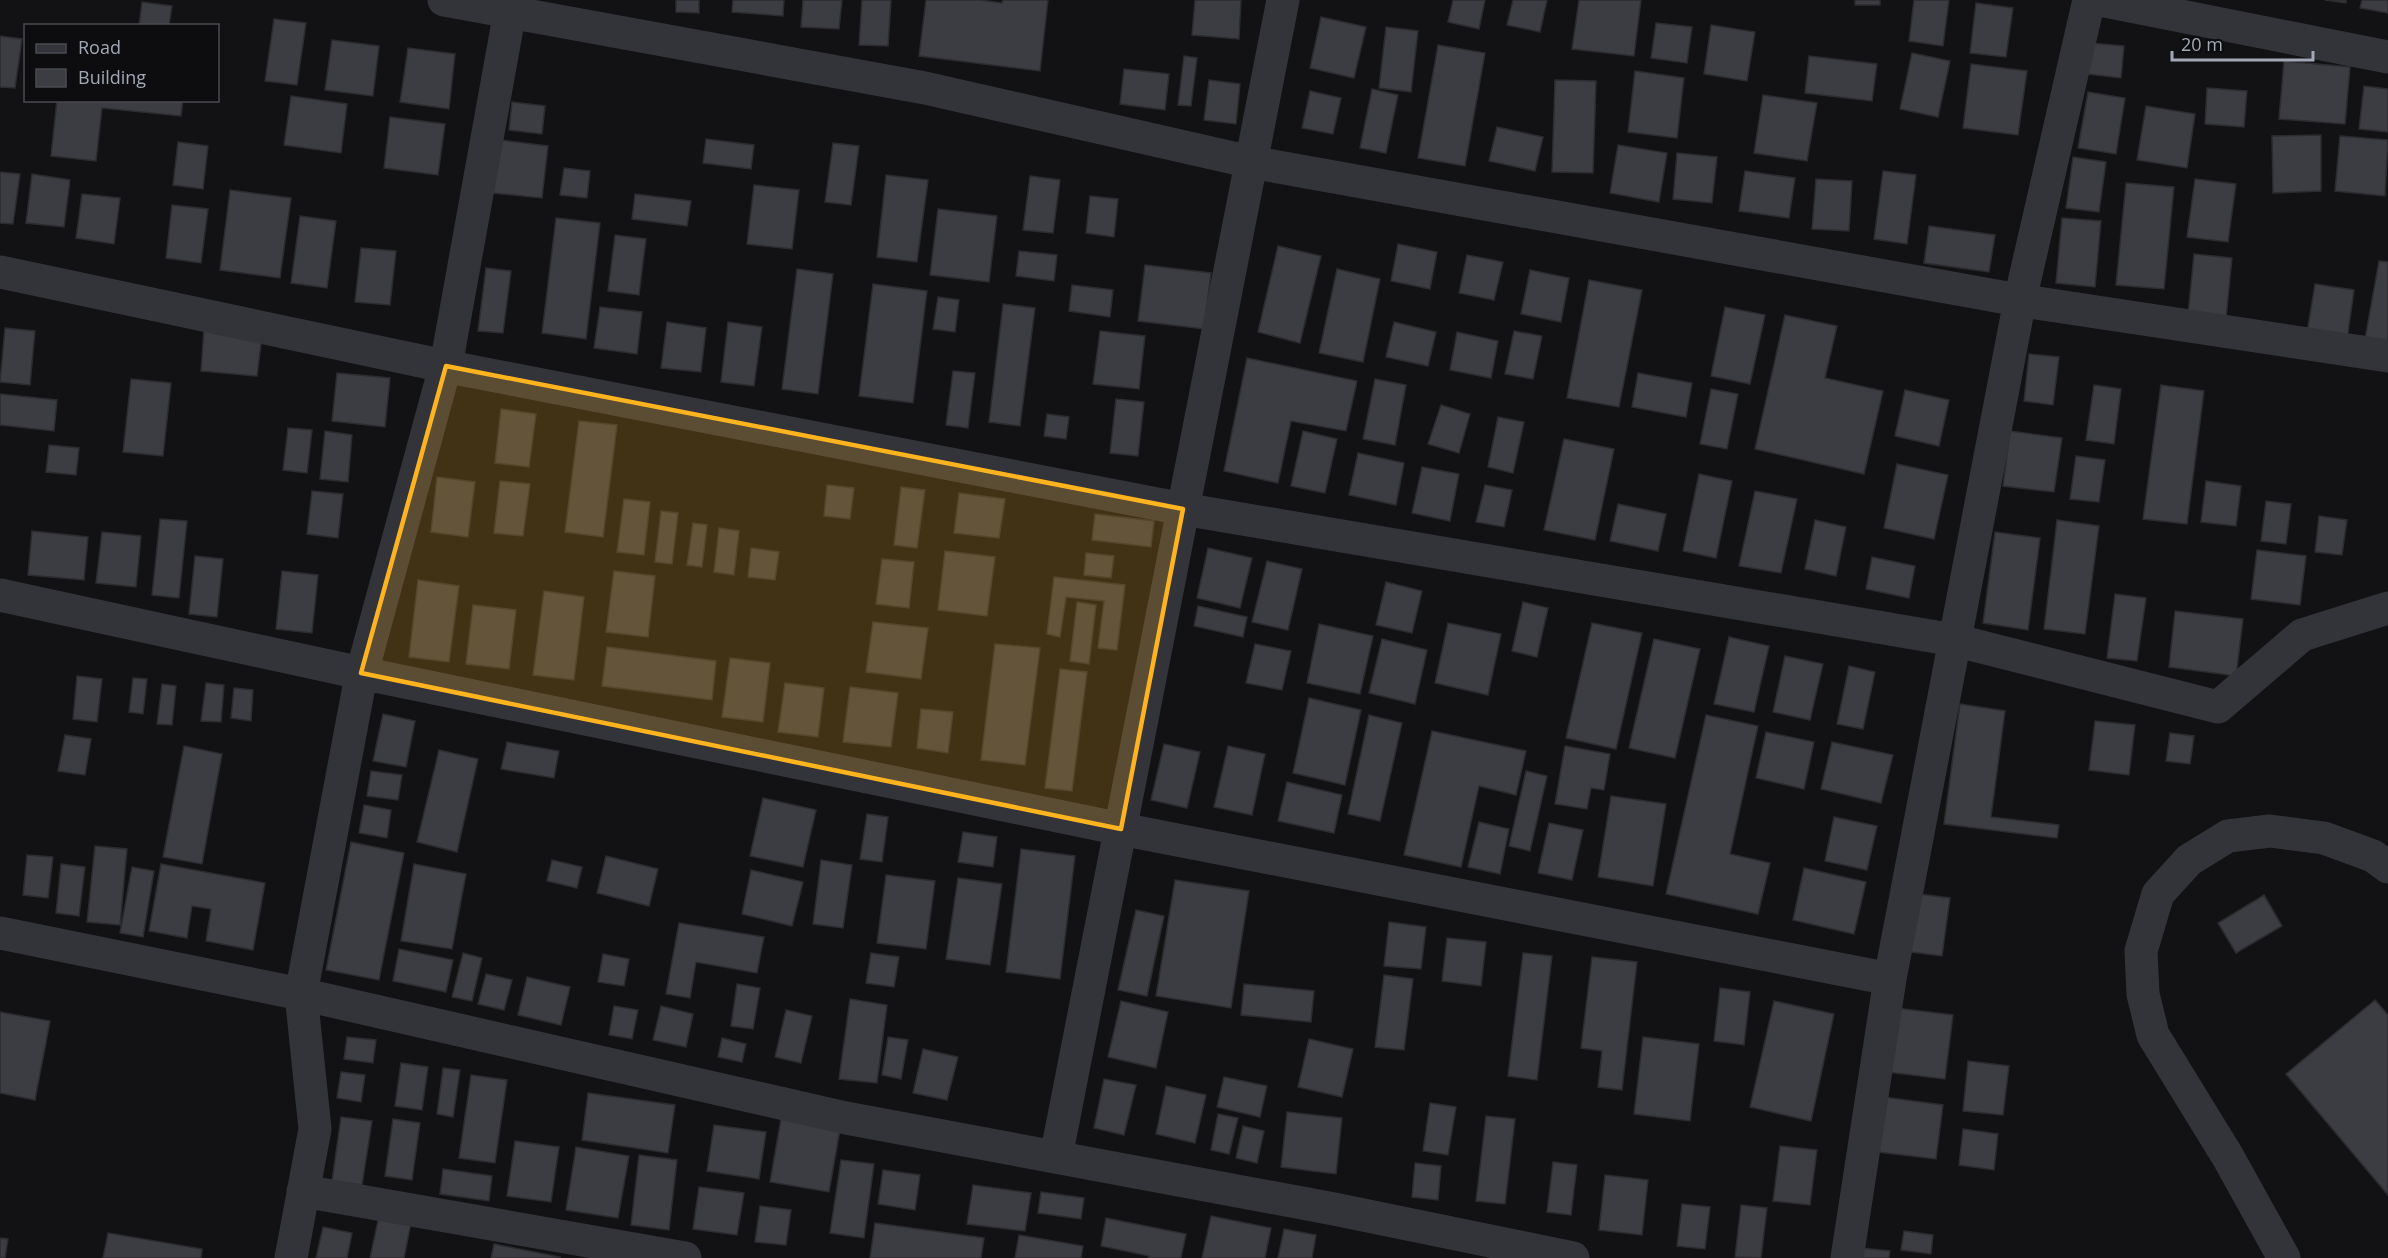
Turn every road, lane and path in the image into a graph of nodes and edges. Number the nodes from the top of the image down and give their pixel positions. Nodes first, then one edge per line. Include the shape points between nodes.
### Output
1 (444, 0) edge
2 (1283, 0) edge
3 (2089, 0) edge
4 (2100, 0) edge
5 (511, 6) edge
6 (2388, 57) edge
7 (1251, 162) junction
8 (0, 272) edge
9 (2020, 300) junction
10 (2388, 356) edge
11 (446, 366) junction
12 (1183, 509) junction
13 (0, 595) edge
14 (2388, 608) edge
15 (1954, 640) junction
16 (362, 673) junction
17 (1121, 829) junction
18 (2388, 867) edge
19 (0, 933) edge
20 (1890, 979) junction
21 (301, 994) junction
22 (1056, 1157) junction
23 (303, 1191) junction
24 (291, 1258) edge
25 (685, 1258) edge
26 (1573, 1258) edge
27 (1847, 1258) edge
28 (2284, 1258) edge

1 - 5 street
2 - 7 street
3 - 9 street
4 - 6 street
5 - 7 street via 925,88
5 - 11 street
7 - 9 street
7 - 12 street
8 - 11 street
9 - 10 street
9 - 15 street
11 - 12 street
11 - 16 street
12 - 15 street
12 - 17 street
13 - 16 street
14 - 15 street via 2302,635 2218,708
15 - 20 street
16 - 17 street
16 - 21 street
17 - 20 street
17 - 22 street
18 - 28 street via 2373,856 2324,838 2270,831 2228,836 2189,860 2158,894 2141,951 2143,994 2153,1035 2228,1156
19 - 21 street
20 - 27 street
21 - 22 street via 846,1118
21 - 23 street via 315,1129
22 - 26 street
23 - 24 street
23 - 25 street

